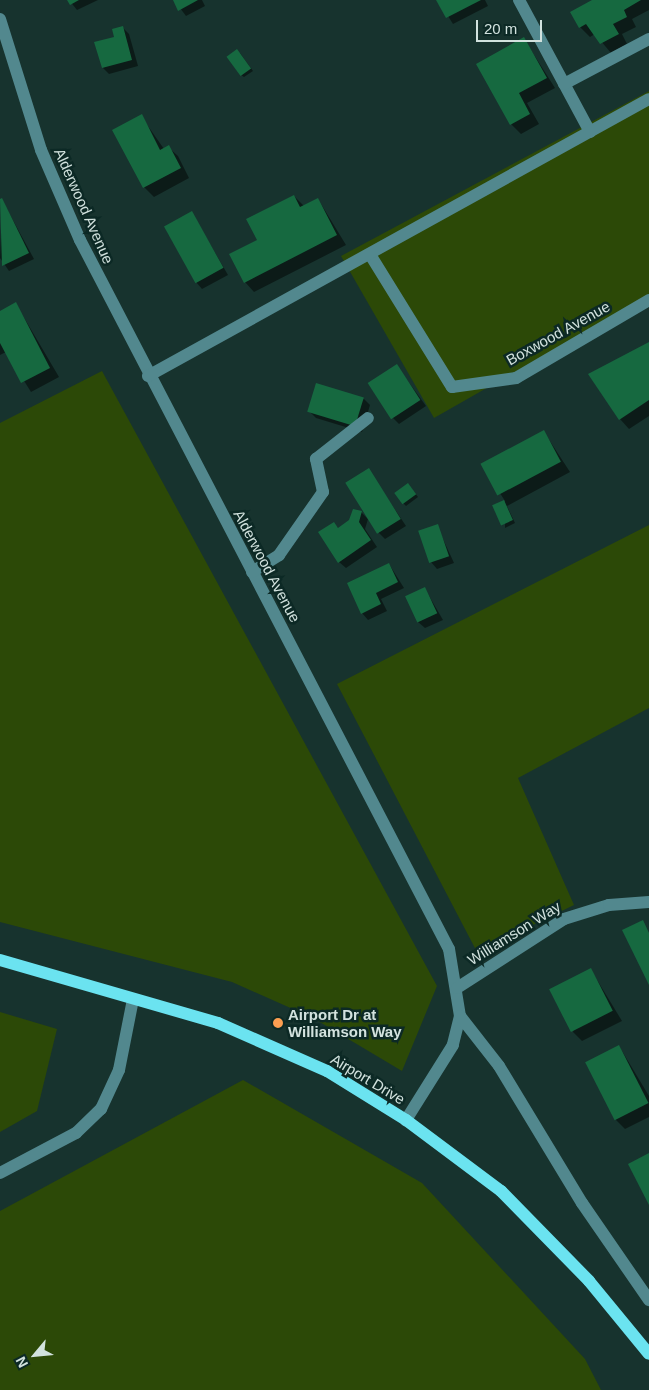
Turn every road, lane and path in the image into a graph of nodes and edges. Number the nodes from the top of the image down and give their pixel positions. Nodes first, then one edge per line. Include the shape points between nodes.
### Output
1 (519, 0) edge
2 (0, 19) edge
3 (649, 39) edge
4 (564, 84) junction
5 (649, 99) edge
6 (590, 132) junction
7 (371, 256) junction
8 (649, 300) edge
9 (148, 376) junction
10 (368, 418) dead end
11 (252, 572) junction
12 (649, 902) edge
13 (0, 960) edge
14 (457, 988) junction
15 (133, 999) junction
16 (460, 1016) junction
17 (406, 1120) junction
18 (0, 1174) edge
19 (649, 1300) edge
20 (647, 1351) edge

1 - 4 street
2 - 9 street, Alderwood Avenue via 41,150
3 - 4 street
4 - 6 street
5 - 6 street
6 - 7 street
7 - 8 street, Boxwood Avenue via 452,387 516,378
7 - 9 street
9 - 11 street, Alderwood Avenue
10 - 11 street via 316,459 324,492 279,555
11 - 14 street, Alderwood Avenue via 434,916 449,948
12 - 14 street, Williamson Way via 609,906 564,919
13 - 15 main road, Airport Drive
14 - 16 street, Alderwood Avenue
15 - 17 main road, Airport Drive via 218,1023 318,1067
15 - 18 street via 119,1070 101,1109 76,1133
16 - 17 street, Alderwood Avenue via 453,1045
16 - 19 street via 499,1066 577,1195
17 - 20 main road, Airport Drive via 501,1191 589,1281

